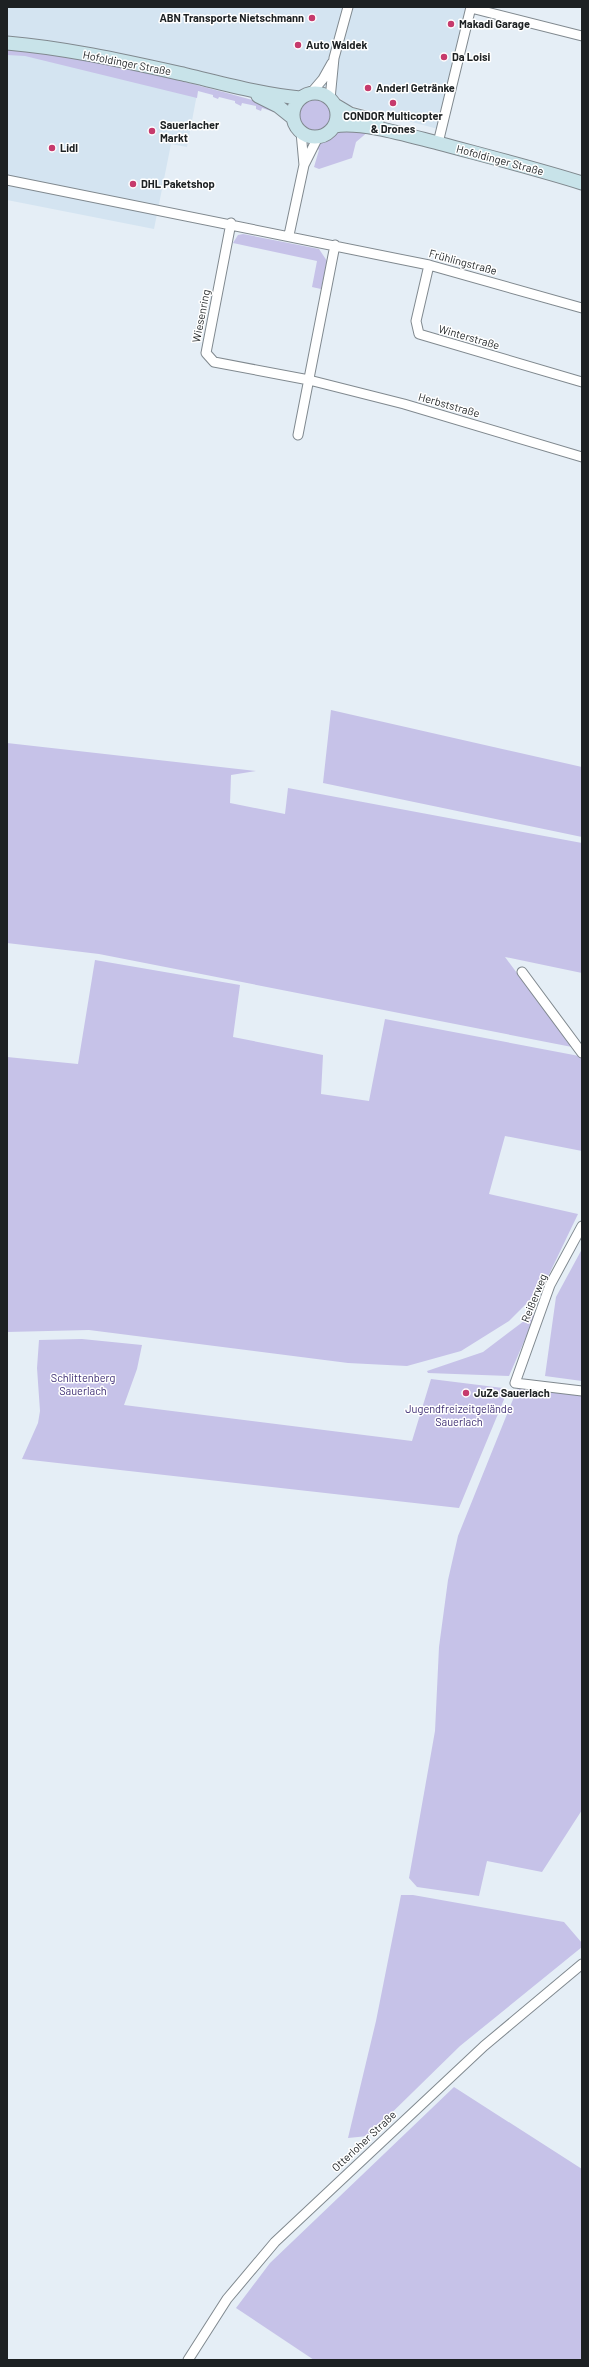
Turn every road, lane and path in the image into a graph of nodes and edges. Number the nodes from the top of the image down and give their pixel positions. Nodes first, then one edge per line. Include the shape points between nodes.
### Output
1 (348, 7) edge
2 (471, 8) edge
3 (582, 36) edge
4 (7, 43) edge
5 (334, 58) junction
6 (245, 90) junction
7 (305, 96) junction
8 (333, 102) junction
9 (293, 118) junction
10 (334, 126) junction
11 (301, 132) junction
12 (318, 137) junction
13 (417, 138) junction
14 (438, 144) junction
15 (304, 165) junction
16 (7, 180) edge
17 (582, 183) edge
18 (231, 223) junction
19 (290, 235) junction
20 (335, 245) junction
21 (429, 265) junction
22 (582, 308) edge
23 (309, 380) junction
24 (582, 382) edge
25 (298, 435) dead end
26 (582, 457) edge
27 (522, 972) dead end
28 (582, 1053) edge
29 (582, 1226) edge
30 (582, 1392) edge
31 (582, 1964) edge
32 (188, 2360) edge

1 - 5 street
2 - 3 street
2 - 14 street
4 - 6 main road, Hofoldinger Straße via 124,62
5 - 7 street via 323,79
5 - 8 street
6 - 7 main road, Hofoldinger Straße
6 - 9 main road, Hofoldinger Straße via 278,106
7 - 8 main road via 325,95
7 - 9 main road via 295,104
8 - 10 main road via 337,117
8 - 13 main road, Hofoldinger Straße via 350,114 377,121
9 - 11 main road
10 - 12 main road via 328,133
10 - 13 main road, Hofoldinger Straße via 354,124
11 - 12 main road
11 - 15 street
12 - 15 street
13 - 14 main road, Hofoldinger Straße
14 - 17 main road, Hofoldinger Straße via 536,168
15 - 19 street
16 - 18 street
18 - 19 street
18 - 23 street, Wiesenring via 206,353 214,362
19 - 20 street
20 - 21 street, Frühlingstraße
20 - 23 street
21 - 22 street, Frühlingstraße
21 - 24 street, Winterstraße via 416,321 419,334
23 - 25 street
23 - 26 street, Herbststraße via 499,431
27 - 28 street
29 - 30 street, Reißerweg via 550,1285 515,1383
31 - 32 street, Otterloher Straße via 484,2046 275,2242 227,2299

